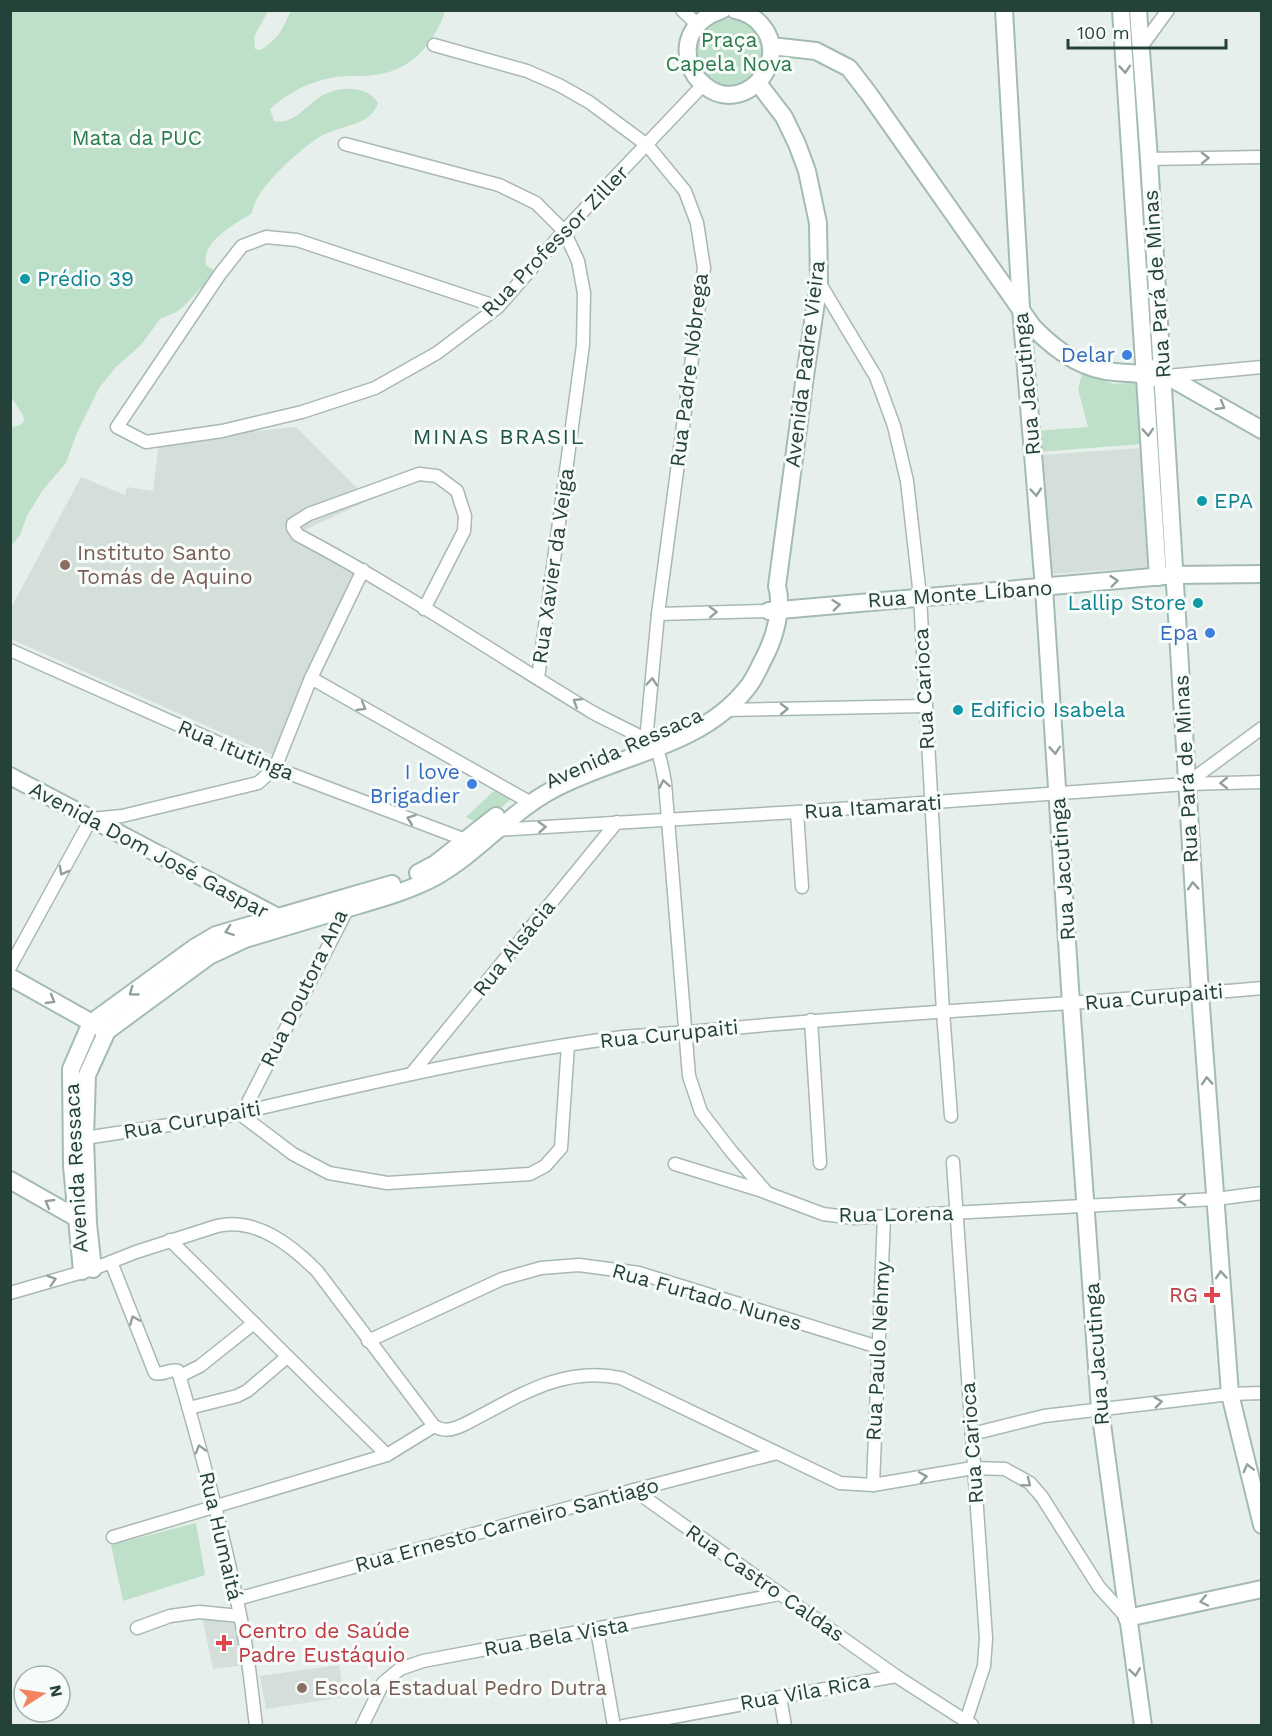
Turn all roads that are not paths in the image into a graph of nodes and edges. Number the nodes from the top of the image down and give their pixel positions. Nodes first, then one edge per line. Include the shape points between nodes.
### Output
1 (682, 10) edge
2 (722, 10) edge
3 (735, 10) edge
4 (1004, 10) edge
5 (1121, 10) edge
6 (1138, 10) edge
7 (1168, 10) edge
8 (697, 24) junction
9 (434, 45) dead end
10 (771, 46) junction
11 (1141, 47) junction
12 (758, 83) junction
13 (703, 85) junction
14 (345, 144) dead end
15 (647, 145) junction
16 (1262, 157) edge
17 (1149, 159) junction
18 (564, 231) junction
19 (819, 282) junction
20 (498, 307) junction
21 (1021, 308) junction
22 (1143, 346) junction
23 (1262, 367) edge
24 (1144, 373) junction
25 (1165, 374) junction
26 (1164, 393) junction
27 (1262, 430) edge
28 (363, 570) junction
29 (1262, 573) edge
30 (1175, 575) junction
31 (1158, 577) junction
32 (777, 586) joint
33 (1044, 588) junction
34 (920, 596) junction
35 (424, 609) junction
36 (773, 611) junction
37 (658, 614) junction
38 (10, 650) edge
39 (311, 678) junction
40 (538, 678) junction
41 (925, 706) junction
42 (726, 710) junction
43 (1262, 728) edge
44 (651, 744) junction
45 (275, 768) junction
46 (10, 776) edge
47 (1262, 782) edge
48 (1186, 784) junction
49 (1058, 792) junction
50 (525, 800) junction
51 (931, 803) junction
52 (797, 812) junction
53 (91, 819) junction
54 (668, 821) junction
55 (617, 822) junction
56 (491, 827) junction
57 (466, 840) junction
58 (802, 887) dead end
59 (346, 902) junction
60 (278, 922) junction
61 (10, 967) edge
62 (10, 977) edge
63 (1262, 988) edge
64 (1200, 993) junction
65 (1071, 1003) junction
66 (943, 1012) junction
67 (811, 1020) junction
68 (99, 1027) junction
69 (684, 1033) junction
70 (567, 1045) junction
71 (412, 1073) junction
72 (242, 1113) junction
73 (951, 1116) dead end
74 (85, 1138) junction
75 (953, 1162) dead end
76 (820, 1163) dead end
77 (675, 1164) dead end
78 (10, 1180) edge
79 (767, 1192) junction
80 (1262, 1193) edge
81 (1216, 1198) junction
82 (1086, 1205) junction
83 (956, 1214) junction
84 (884, 1217) junction
85 (82, 1221) junction
86 (170, 1240) junction
87 (90, 1247) junction
88 (111, 1262) junction
89 (87, 1270) junction
90 (10, 1293) edge
91 (254, 1323) junction
92 (368, 1341) junction
93 (878, 1347) junction
94 (287, 1357) junction
95 (180, 1376) junction
96 (1262, 1393) edge
97 (1230, 1394) junction
98 (189, 1408) junction
99 (1100, 1409) junction
100 (434, 1426) junction
101 (972, 1434) junction
102 (777, 1453) junction
103 (387, 1455) junction
104 (973, 1468) junction
105 (873, 1485) junction
106 (634, 1490) junction
107 (216, 1505) junction
108 (1262, 1525) edge
109 (113, 1537) dead end
110 (1122, 1579) junction
111 (1099, 1587) junction
112 (1262, 1589) edge
113 (780, 1594) junction
114 (237, 1599) junction
115 (240, 1617) junction
116 (1127, 1618) junction
117 (137, 1628) dead end
118 (597, 1630) junction
119 (896, 1676) junction
120 (780, 1697) junction
121 (969, 1724) edge
122 (256, 1725) edge
123 (362, 1725) edge
124 (614, 1725) edge
125 (624, 1725) edge
126 (786, 1725) edge
127 (1143, 1725) edge

1 - 8 street
2 - 8 street
3 - 10 street via 756,18
4 - 21 street, Rua Jacutinga
5 -> 22 street, Rua Pará de Minas
6 - 11 street, Rua Pará de Minas
7 - 11 street
8 - 13 street via 690,36 688,62
9 - 15 street, Rua Padre Nóbrega via 527,71 559,85
10 - 12 street via 769,66
10 - 21 street via 816,51 849,68
11 - 17 street, Rua Pará de Minas
12 - 13 street via 731,95
12 - 19 street, Avenida Padre Vieira via 784,117 807,171 818,223
13 - 15 street, Rua Professor Ziller
14 - 18 street, Rua Xavier da Veiga via 499,185 536,203
15 - 18 street, Rua Professor Ziller
15 - 37 street, Rua Padre Nóbrega via 686,191 697,224 704,268
17 -> 16 street
17 - 25 street, Rua Pará de Minas
18 - 20 street, Rua Professor Ziller
18 - 40 street, Rua Xavier da Veiga via 578,261 584,293 583,345
19 - 32 street, Avenida Padre Vieira
19 - 34 street, Rua Carioca via 876,377 894,426 907,481
20 - 20 street, Rua Professor Ziller via 437,353 375,388 302,412 222,431 146,442 117,427 220,274 242,246 266,237 297,240
21 - 24 street via 1033,327 1065,356 1101,370
21 -> 33 street, Rua Jacutinga
22 - 24 street, Rua Pará de Minas
22 - 25 street
23 - 25 street
24 - 26 street
24 -> 31 street, Rua Pará de Minas
25 - 26 street, Rua Pará de Minas
25 -> 27 street
26 - 30 street, Rua Pará de Minas
28 - 35 street
28 - 35 street via 298,535 293,524 309,514 419,474 437,476 457,491 465,516 464,531
28 - 39 street
29 - 30 street, Rua Monte Líbano
30 - 31 street, Rua Monte Líbano
30 - 48 street, Rua Pará de Minas
33 -> 31 street, Rua Monte Líbano
32 - 36 street, Avenida Ressaca via 780,598
33 - 34 street, Rua Monte Líbano
33 -> 49 street, Rua Jacutinga
36 -> 34 street, Rua Monte Líbano
34 - 41 street, Rua Carioca
35 - 40 street
37 -> 36 street, Rua Monte Líbano
36 - 42 street, Avenida Ressaca via 770,647 749,686
36 - 44 street, Avenida Ressaca via 757,651 728,694 693,722
44 -> 37 street, Rua Padre Nóbrega
38 - 45 street, Rua Itutinga
39 - 45 street
39 -> 50 street
44 -> 40 street
42 -> 41 street
41 - 51 street, Rua Carioca
42 - 44 street, Avenida Ressaca via 703,728
43 - 48 street
44 - 50 street, Avenida Ressaca
54 -> 44 street, Rua Lorena via 666,783
45 - 53 street via 258,783 122,816
57 -> 45 street, Rua Itutinga
46 - 53 street, Avenida Dom José Gaspar
47 -> 48 street, Rua Itamarati
48 - 49 street, Rua Itamarati
64 -> 48 street, Rua Pará de Minas
49 - 51 street, Rua Itamarati
49 - 65 street, Rua Jacutinga
50 - 56 street, Avenida Ressaca
51 - 52 street, Rua Itamarati
51 - 66 street, Rua Carioca
52 - 54 street, Rua Itamarati
52 - 58 street
53 - 60 street, Avenida Dom José Gaspar
53 -> 61 street
54 - 55 street, Rua Itamarati
54 - 69 street, Rua Lorena
56 -> 55 street, Rua Itamarati
55 - 71 street, Rua Alsácia
56 - 57 street, Avenida Ressaca
56 - 59 street, Avenida Ressaca via 459,862 435,877 406,891
57 - 59 street, Avenida Ressaca via 435,864
59 - 60 street, Avenida Ressaca
59 - 72 street, Rua Doutora Ana
60 - 68 street, Avenida Ressaca via 209,956
62 -> 68 street
63 - 64 street, Rua Curupaiti
64 - 65 street, Rua Curupaiti
81 -> 64 street, Rua Pará de Minas
65 - 66 street, Rua Curupaiti
65 - 82 street, Rua Jacutinga
66 - 67 street, Rua Curupaiti
66 - 73 street, Rua Carioca
67 - 69 street, Rua Curupaiti
67 - 76 street
68 - 74 street, Avenida Ressaca via 87,1075
68 - 85 street, Avenida Ressaca via 72,1069 71,1138
69 - 70 street, Rua Curupaiti
69 - 79 street, Rua Lorena via 689,1076 701,1112
70 - 71 street, Rua Curupaiti
70 - 72 street via 561,1148 545,1166 530,1174 387,1183 329,1173 293,1154
71 - 72 street, Rua Curupaiti
72 - 74 street, Rua Curupaiti
74 - 85 street, Avenida Ressaca
75 - 83 street, Rua Carioca
77 - 79 street
85 -> 78 street
79 - 84 street, Rua Lorena via 823,1214
80 - 81 street, Rua Lorena
81 -> 82 street, Rua Lorena
97 -> 81 street, Rua Pará de Minas
82 - 83 street, Rua Lorena
82 - 99 street, Rua Jacutinga
83 - 84 street, Rua Lorena
83 - 101 street, Rua Carioca
84 - 93 street, Rua Paulo Nehmy
85 - 87 street, Avenida Ressaca
85 - 89 street, Avenida Ressaca
86 - 88 street
86 - 91 street
86 - 92 street via 231,1224 267,1233 316,1271
87 - 88 street
87 - 89 street, Avenida Ressaca
88 - 89 street
95 -> 88 street via 177,1370 156,1374
90 -> 89 street
91 - 94 street
91 - 95 street via 200,1366
92 - 93 street, Rua Furtado Nunes via 502,1280 541,1268 579,1265 639,1273
92 - 100 street
93 - 105 street, Rua Paulo Nehmy
94 - 98 street via 247,1391
94 - 103 street
95 - 98 street, Rua Humaitá
96 - 97 street
99 -> 97 street
108 -> 97 street, Rua Pará de Minas
107 -> 98 street, Rua Humaitá
99 - 101 street via 1044,1416
99 - 110 street, Rua Jacutinga
100 - 102 street via 450,1430 560,1378 609,1376 621,1378
100 - 103 street
101 - 104 street, Rua Carioca
102 - 105 street via 840,1483
102 - 106 street, Rua Ernesto Carneiro Santiago
103 - 107 street
105 -> 104 street
104 -> 111 street via 1005,1469 1030,1483
104 - 121 street, Rua Carioca via 986,1638 984,1666
106 - 113 street, Rua Castro Caldas
106 - 114 street, Rua Ernesto Carneiro Santiago
107 - 109 street
107 - 114 street, Rua Humaitá
110 - 111 street
110 - 116 street, Rua Jacutinga
111 - 116 street
112 -> 116 street
113 - 118 street, Rua Bela Vista
113 - 119 street, Rua Castro Caldas
114 - 115 street, Rua Humaitá
115 - 117 street via 199,1612 170,1616
115 - 122 street, Rua Humaitá
116 -> 127 street, Rua Jacutinga
118 - 123 street, Rua Bela Vista via 423,1661 400,1669 383,1683
118 - 124 street
119 - 120 street, Rua Vila Rica
119 - 121 street, Rua Vila Rica
120 - 125 street, Rua Vila Rica
120 - 126 street

